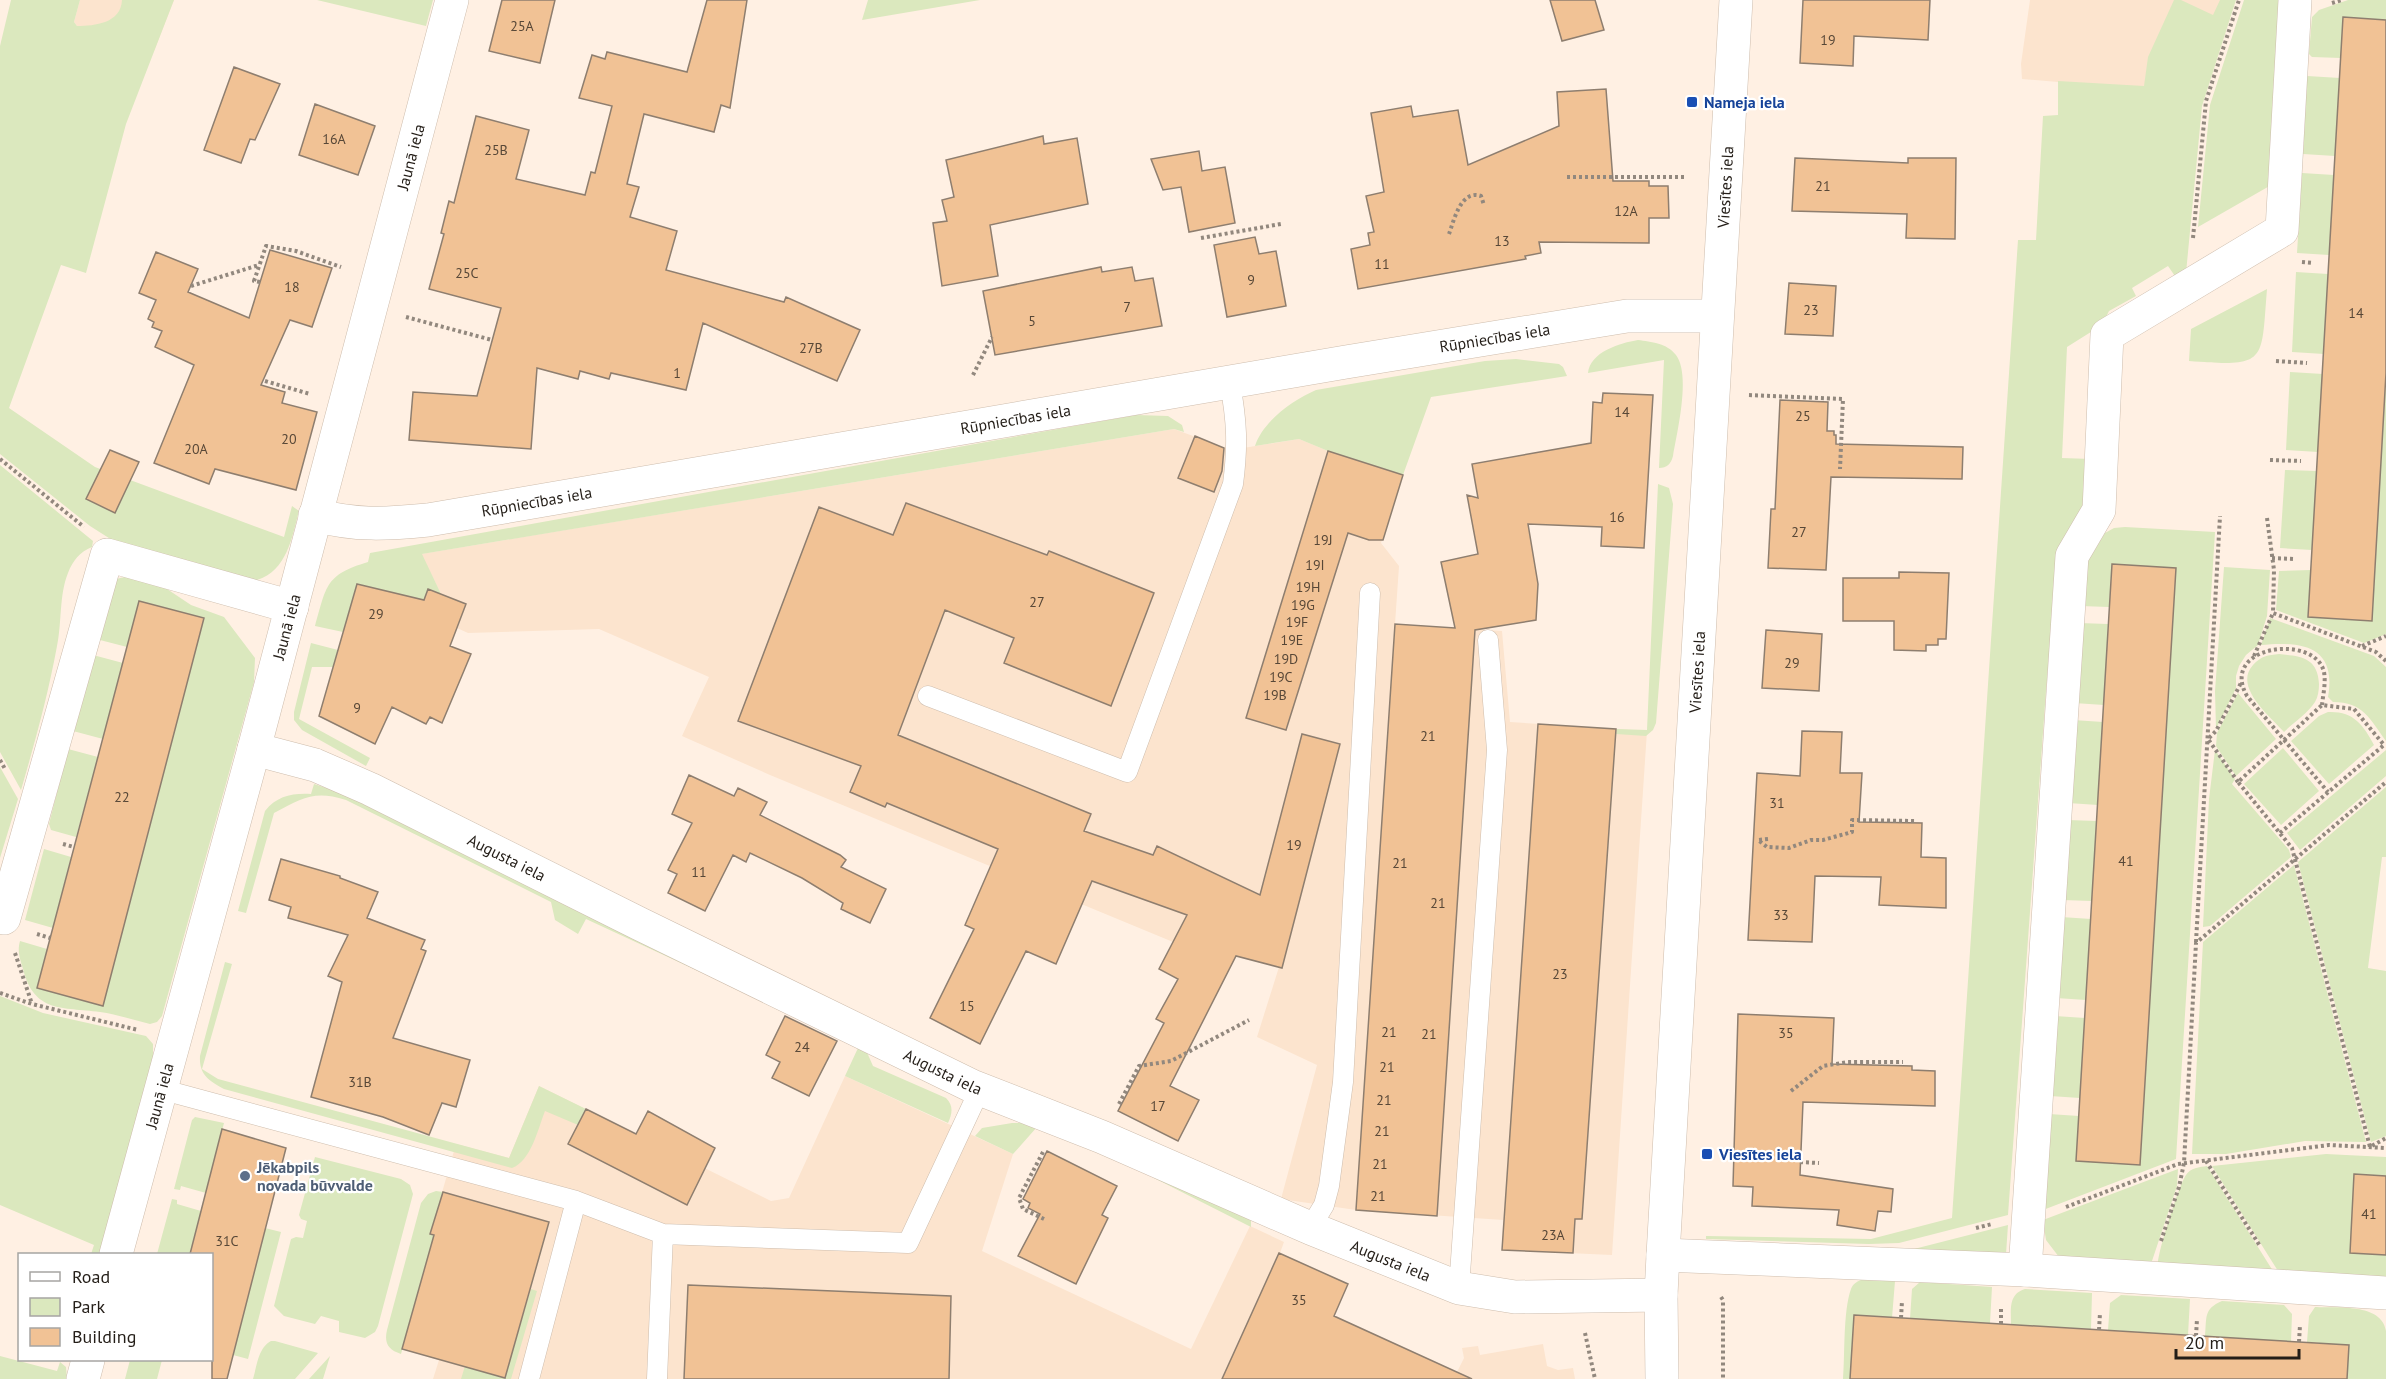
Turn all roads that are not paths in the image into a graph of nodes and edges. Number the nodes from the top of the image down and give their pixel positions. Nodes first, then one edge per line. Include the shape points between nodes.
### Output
1 (453, 0) edge
2 (1736, 0) edge
3 (2295, 0) edge
4 (1717, 316) junction
5 (1230, 384) junction
6 (315, 516) junction
7 (1370, 593) dead end
8 (292, 607) junction
9 (1488, 640) dead end
10 (928, 696) dead end
11 (254, 749) junction
12 (2, 917) edge
13 (159, 1089) junction
14 (980, 1089) junction
15 (576, 1201) junction
16 (1310, 1228) junction
17 (663, 1234) junction
18 (116, 1253) edge
19 (1678, 1255) junction
20 (2025, 1270) junction
21 (1459, 1288) junction
22 (2386, 1293) edge
23 (1661, 1295) junction
24 (88, 1361) edge
25 (83, 1379) edge
26 (529, 1379) edge
27 (657, 1379) edge
28 (1662, 1379) edge

1 - 6 street, Jaunā iela
2 - 4 street, Viesītes iela
3 - 20 street via 2282,230 2107,335 2099,510 2072,556
4 - 5 street, Rūpniecības iela via 1626,316
4 - 19 street, Viesītes iela
5 - 6 street, Rūpniecības iela via 428,520 345,523
5 - 10 lane via 1238,449 1233,484 1127,772
6 - 8 street, Jaunā iela
7 - 16 lane via 1343,1082 1329,1186 1324,1205
8 - 11 street, Jaunā iela
8 - 12 street via 107,555
9 - 21 lane via 1497,750
11 - 13 street, Jaunā iela
11 - 14 street, Augusta iela via 315,765 370,789
13 - 15 lane
13 - 18 street, Jaunā iela
14 - 16 street, Augusta iela via 1102,1137
14 - 17 lane via 908,1243
15 - 17 lane
15 - 26 lane
16 - 21 street, Augusta iela
17 - 27 lane
19 - 20 street
19 - 23 street, Viesītes iela
20 - 22 street
21 - 23 street, Augusta iela via 1515,1297
23 - 28 street, Viesītes iela
24 - 25 street

